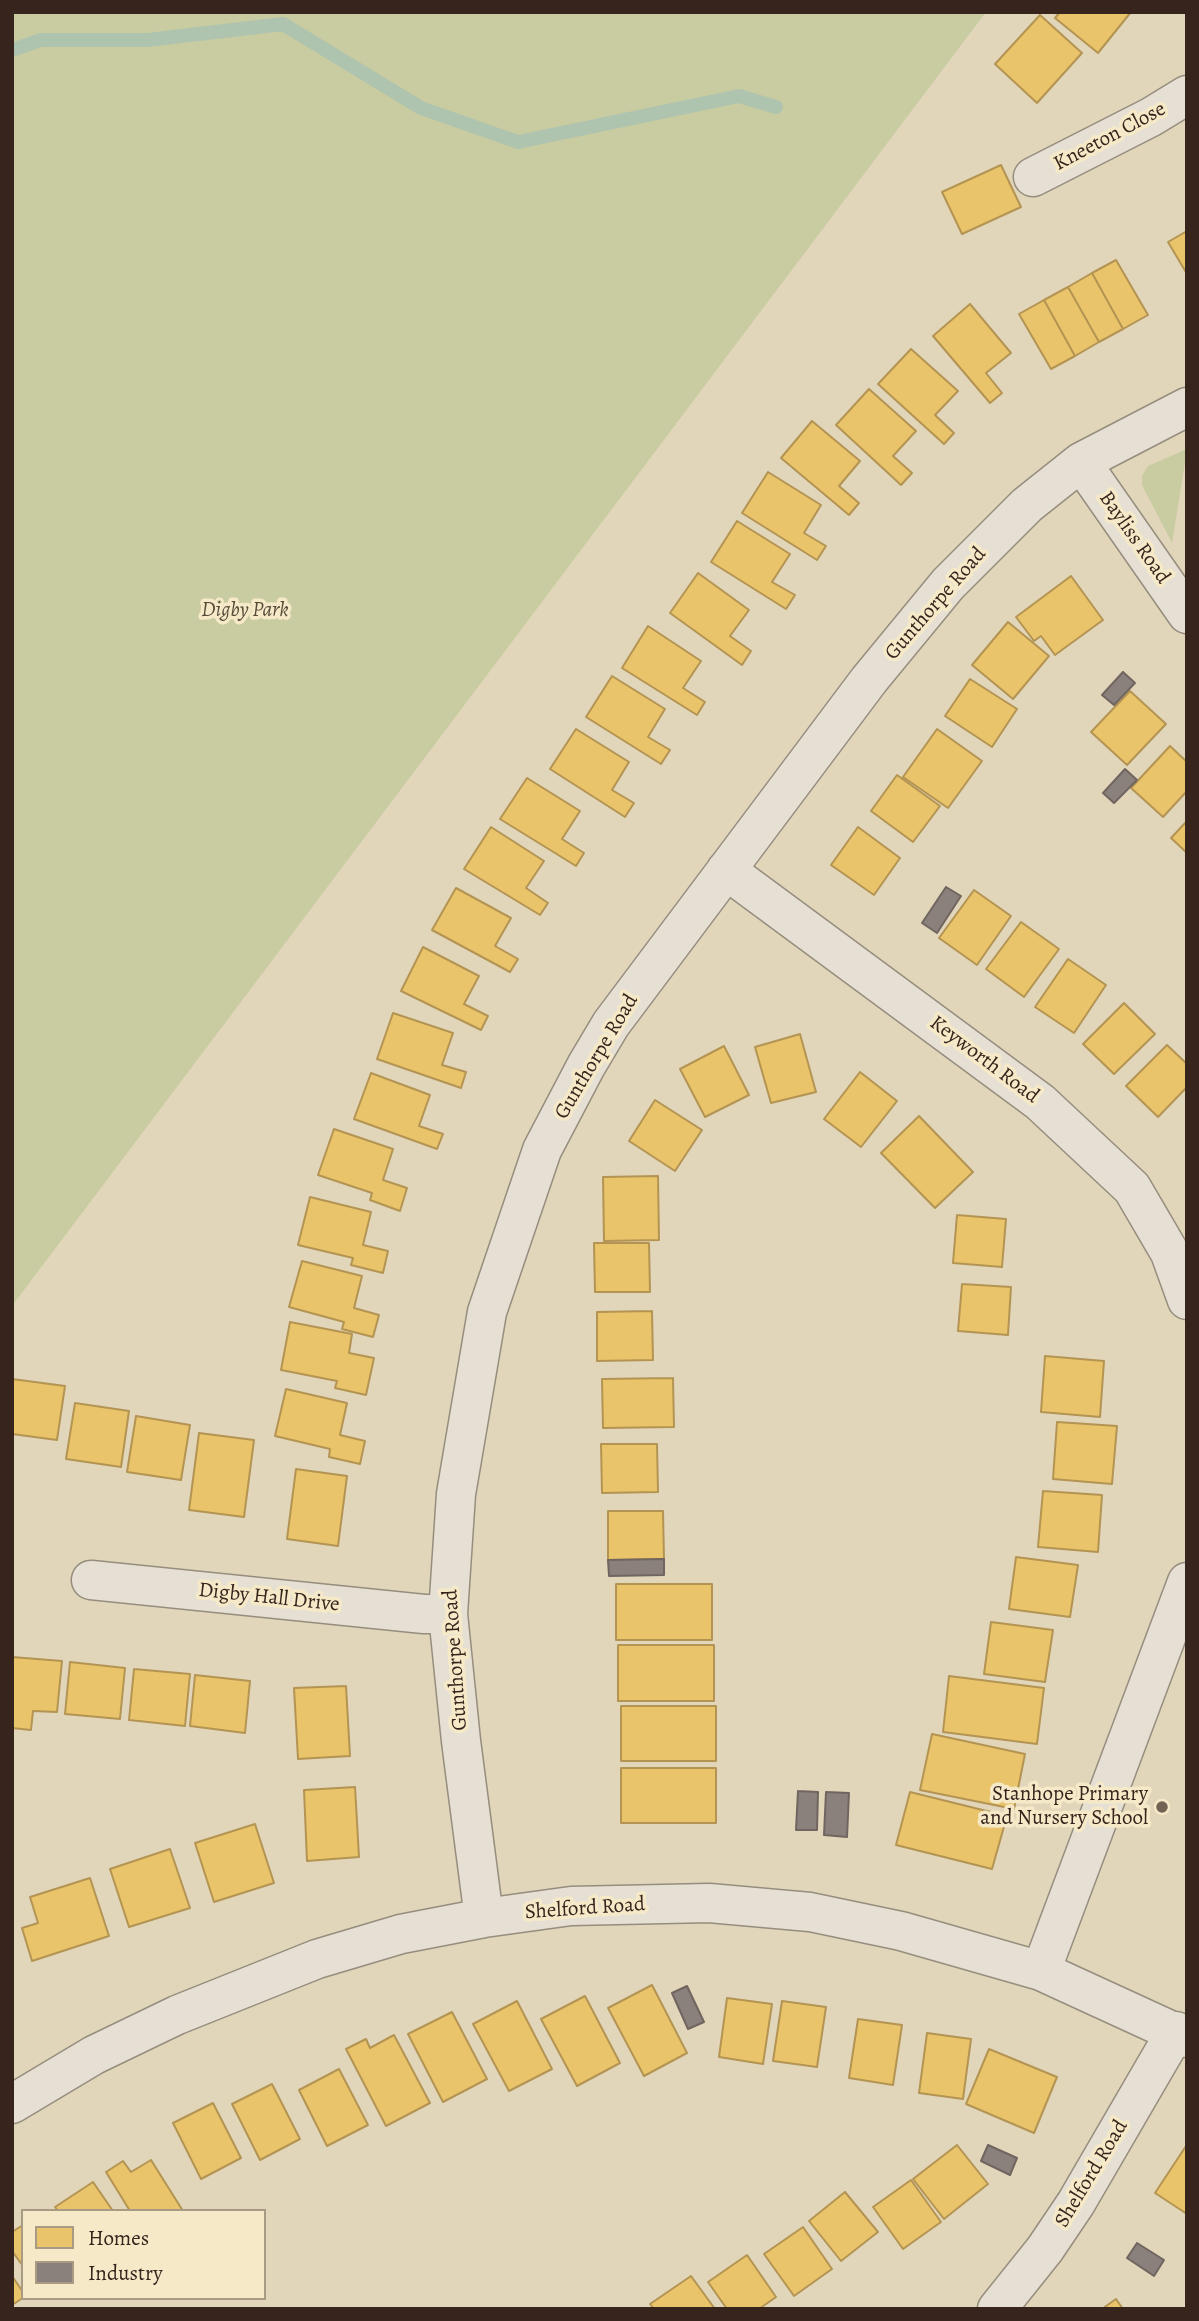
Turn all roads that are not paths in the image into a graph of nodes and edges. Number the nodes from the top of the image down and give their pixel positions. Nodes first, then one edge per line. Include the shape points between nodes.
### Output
1 (1187, 95) edge
2 (1032, 177) dead end
3 (1187, 407) edge
4 (1081, 462) junction
5 (1187, 614) edge
6 (726, 870) junction
7 (1187, 1300) edge
8 (91, 1580) dead end
9 (1187, 1582) edge
10 (448, 1614) junction
11 (484, 1918) junction
12 (1041, 1971) junction
13 (1181, 2034) edge
14 (12, 2104) edge
15 (997, 2309) edge

1 - 2 street, Kneeton Close
3 - 4 street, Gunthorpe Road
4 - 5 street, Bayliss Road
4 - 6 street, Gunthorpe Road via 1027,505 948,584 869,680
6 - 7 street, Keyworth Road via 1040,1102 1132,1188 1170,1253
6 - 10 street, Gunthorpe Road via 611,1024 542,1150 488,1312 456,1494
8 - 10 street, Digby Hall Drive
9 - 12 street
10 - 11 street, Gunthorpe Road
11 - 12 street, Shelford Road via 571,1906 709,1903 798,1911 901,1931
11 - 14 street, Shelford Road via 401,1934 317,1959 177,2015 94,2055
12 - 13 street, Shelford Road
13 - 15 street, Shelford Road via 1076,2203

